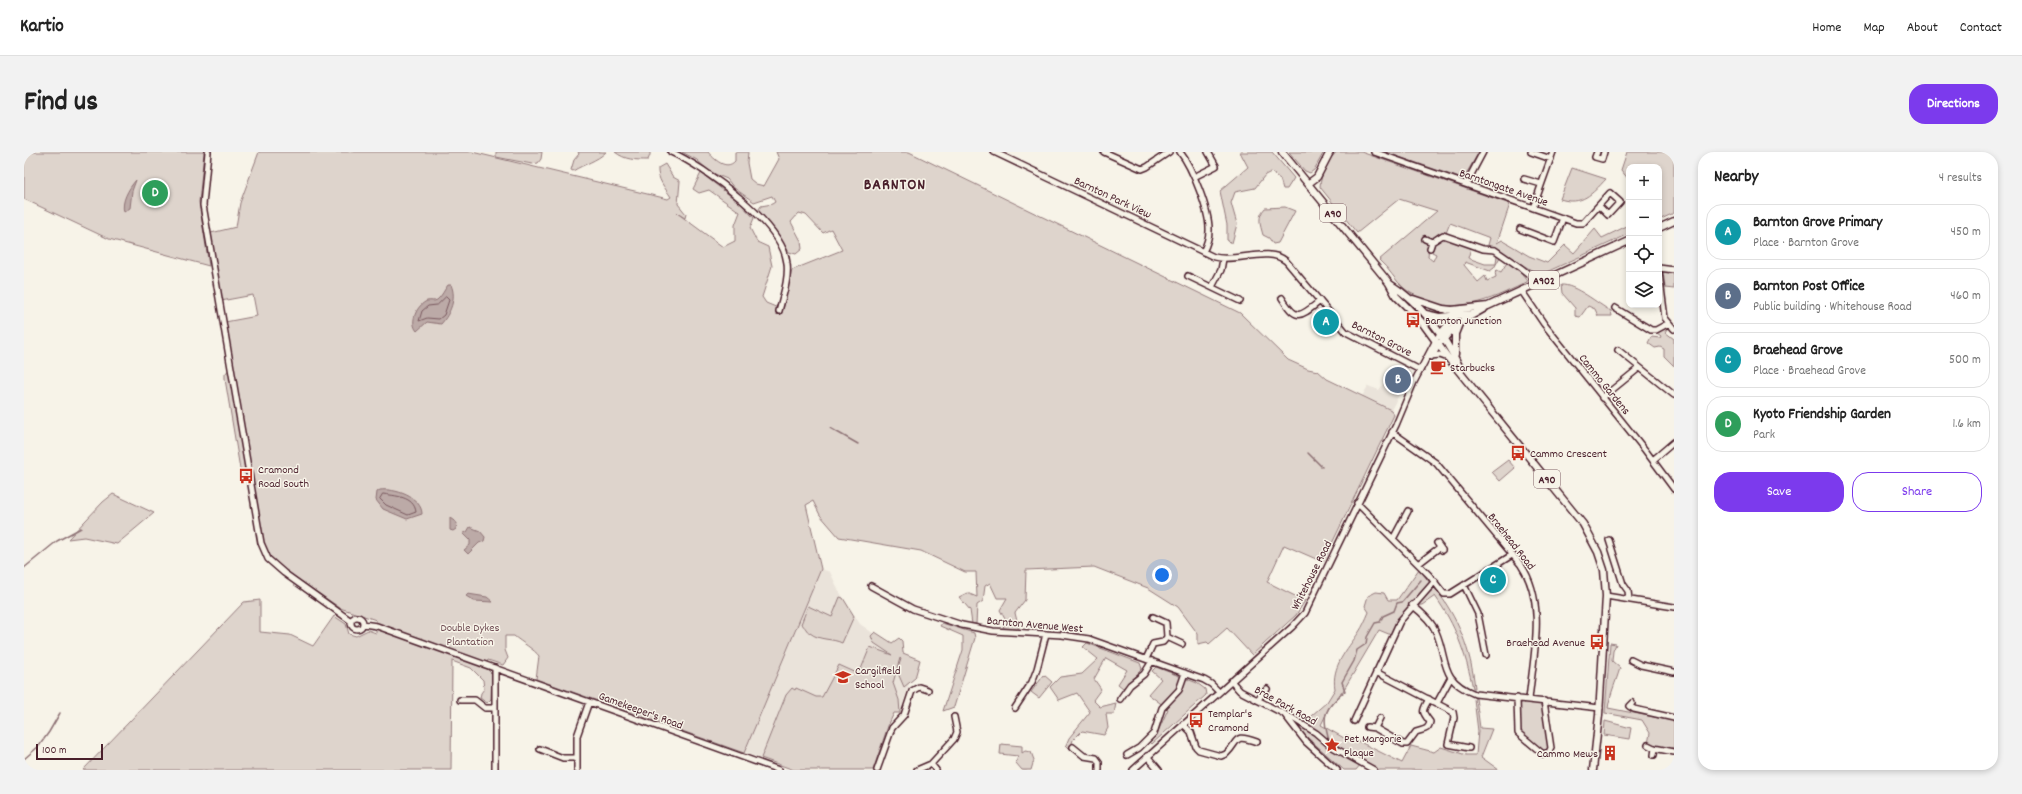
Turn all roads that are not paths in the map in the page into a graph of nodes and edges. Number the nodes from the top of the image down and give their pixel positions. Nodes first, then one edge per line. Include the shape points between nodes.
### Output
1 (208, 152) edge
2 (671, 152) edge
3 (994, 152) edge
4 (1104, 152) edge
5 (1169, 152) edge
6 (1180, 152) edge
7 (1208, 152) edge
8 (1282, 152) edge
9 (1330, 152) edge
10 (1374, 152) edge
11 (1483, 152) edge
12 (1531, 152) edge
13 (1553, 152) edge
14 (1597, 152) edge
15 (1604, 152) edge
16 (1551, 159) junction
17 (1194, 177) junction
18 (1317, 177) junction
19 (1524, 179) dead end
20 (1309, 183) junction
21 (1466, 184) junction
22 (1541, 184) junction
23 (1316, 193) junction
24 (1599, 206) dead end
25 (1533, 208) junction
26 (1563, 218) junction
27 (1674, 221) edge
28 (1662, 227) edge
29 (1520, 229) dead end
30 (1424, 239) dead end
31 (1432, 242) junction
32 (1626, 242) edge
33 (1430, 248) dead end
34 (1203, 252) junction
35 (1272, 254) joint
36 (1223, 259) junction
37 (1662, 268) edge
38 (1674, 270) edge
39 (1188, 276) dead end
40 (1389, 283) junction
41 (1535, 284) junction
42 (1212, 287) junction
43 (1521, 290) junction
44 (1408, 296) junction
45 (1282, 298) dead end
46 (1662, 298) edge
47 (1240, 301) dead end
48 (1320, 301) junction
49 (1488, 306) junction
50 (1408, 308) junction
51 (1615, 308) dead end
52 (1462, 309) junction
53 (1443, 310) junction
54 (779, 311) dead end
55 (1424, 314) junction
56 (1474, 314) junction
57 (1455, 316) junction
58 (1463, 320) junction
59 (1669, 323) junction
60 (1454, 327) junction
61 (1674, 328) edge
62 (1442, 336) junction
63 (1438, 343) junction
64 (1618, 350) dead end
65 (1429, 358) junction
66 (1452, 358) junction
67 (1639, 368) junction
68 (1420, 370) junction
69 (1674, 395) edge
70 (1602, 398) junction
71 (1392, 432) junction
72 (1674, 442) edge
73 (1653, 460) junction
74 (1674, 489) edge
75 (1357, 503) junction
76 (1408, 511) dead end
77 (1393, 539) junction
78 (1609, 540) dead end
79 (1440, 547) dead end
80 (1512, 555) junction
81 (1418, 564) junction
82 (1434, 581) junction
83 (1464, 585) junction
84 (871, 586) dead end
85 (1606, 596) junction
86 (1629, 599) junction
87 (1412, 605) junction
88 (1674, 607) edge
89 (1153, 617) dead end
90 (351, 620) junction
91 (363, 624) junction
92 (1046, 634) junction
93 (1167, 637) junction
94 (1182, 644) dead end
95 (1487, 653) dead end
96 (1636, 655) dead end
97 (1146, 659) junction
98 (1152, 661) junction
99 (496, 668) junction
100 (1376, 672) junction
101 (1674, 672) edge
102 (1185, 673) junction
103 (1451, 677) junction
104 (1231, 681) junction
105 (1267, 689) dead end
106 (928, 690) dead end
107 (1219, 692) junction
108 (1122, 698) dead end
109 (1517, 698) junction
110 (1429, 699) junction
111 (460, 700) dead end
112 (1257, 700) junction
113 (1529, 700) junction
114 (589, 702) junction
115 (1544, 702) junction
116 (1437, 703) junction
117 (1632, 703) dead end
118 (495, 708) junction
119 (1015, 708) dead end
120 (1600, 708) junction
121 (1284, 714) junction
122 (954, 717) dead end
123 (1380, 718) dead end
124 (1674, 718) edge
125 (1354, 721) dead end
126 (1183, 724) junction
127 (1366, 727) dead end
128 (1375, 728) junction
129 (1257, 742) dead end
130 (1648, 745) dead end
131 (1073, 747) dead end
132 (1468, 748) dead end
133 (1655, 748) junction
134 (540, 749) dead end
135 (1674, 752) edge
136 (1127, 755) dead end
137 (1654, 755) dead end
138 (1147, 756) junction
139 (576, 758) junction
140 (931, 764) junction
141 (771, 769) edge
142 (495, 770) edge
143 (576, 770) edge
144 (779, 770) edge
145 (877, 770) edge
146 (917, 770) edge
147 (936, 770) edge
148 (1098, 770) edge
149 (1133, 770) edge
150 (1160, 770) edge
151 (1338, 770) edge
152 (1374, 770) edge
153 (1593, 770) edge

1 - 90 street via 203,205 258,532 268,559
2 - 54 street via 702,169 732,191 756,213 777,240 787,262 786,286
3 - 34 street, Barnton Park View
4 - 5 street via 1142,169
6 - 17 street
7 - 17 street via 1216,167
8 - 20 main road, A90
9 - 18 main road
10 - 21 street, Barntongate Avenue
11 - 21 street
12 - 16 street
13 - 16 street
14 - 15 street via 1596,157 1602,159
16 - 22 street
17 - 34 street via 1209,228
18 - 20 main road
18 - 23 main road via 1314,184
19 - 22 street
20 - 23 main road, A90
21 - 25 street, Barntongate Avenue
22 - 25 street
23 - 40 main road, A90
24 - 26 street, Barntongate Avenue via 1583,223
25 - 26 street, Barntongate Avenue
26 - 29 street via 1554,242
27 - 28 main road
30 - 31 street
31 - 33 street
31 - 41 street via 1443,235 1483,249 1496,250 1531,276
32 - 41 main road, A902
34 - 36 street, Barnton Park View
35 - 36 street, Barnton Park View
35 - 48 street, Barnton Grove via 1286,260
36 - 42 street via 1221,270
37 - 38 street
39 - 42 street
40 - 44 main road, A90
40 - 50 main road, A90 via 1396,296
41 - 43 main road, A902
42 - 47 street
43 - 49 main road, A902
43 - 70 street, Cammo Gardens
44 - 53 main road, A902 via 1420,303
44 - 55 main road, A90
45 - 48 street via 1291,312 1296,314 1303,314
46 - 59 street via 1664,314
48 - 68 street, Barnton Grove via 1348,334
49 - 52 main road, A902
49 - 56 main road, A902
50 - 55 main road, A902
50 - 63 main road, A90
51 - 59 street via 1651,330
52 - 53 main road, A902
52 - 57 main road, A902
53 - 57 main road, A902
55 - 57 main road, A902 via 1439,317
55 - 62 main road, A90
56 - 57 main road, A902
56 - 58 main road, A902
57 - 60 main road
57 - 62 main road, A902
58 - 60 main road, A902
58 - 66 main road via 1456,330
59 - 61 street
60 - 62 main road, A902
62 - 63 main road, A902
62 - 66 main road, A90
63 - 65 street, Whitehouse Road
63 - 66 main road, A90
64 - 67 street
65 - 66 street via 1440,355
65 - 68 street, Whitehouse Road
66 - 85 main road, A90 via 1583,524 1602,562
67 - 69 street
67 - 70 street
68 - 71 street, Whitehouse Road
70 - 73 street, Cammo Gardens
71 - 75 street, Whitehouse Road
71 - 80 street, Braehead Road via 1436,463
72 - 73 street
73 - 74 street, Cammo Gardens
75 - 77 street
75 - 104 street, Whitehouse Road via 1305,613
76 - 77 street
77 - 81 street
78 - 86 street
79 - 81 street
80 - 83 street
80 - 113 street, Braehead Road via 1531,583 1536,611
81 - 82 street
82 - 83 street via 1446,595
82 - 87 street
83 - 95 street via 1478,614
84 - 92 street, Barnton Avenue West via 914,609 962,625 993,631
85 - 86 street
85 - 120 main road, A90
86 - 88 street
87 - 100 street via 1400,621
87 - 103 street via 1437,632 1445,668
89 - 93 street via 1166,624
90 - 91 street via 359,617
90 - 91 street via 351,627 355,630 360,629
91 - 99 street, Gamekeeper's Road via 377,626
92 - 97 street, Barnton Avenue West via 1089,639
92 - 119 street via 1035,676
93 - 94 street
93 - 97 street via 1163,642 1153,644
96 - 101 street via 1633,661 1641,665
97 - 98 street, Barnton Avenue West
98 - 102 street, Barnton Avenue West
98 - 108 street
99 - 114 street, Gamekeeper's Road
99 - 118 street
100 - 110 street
100 - 125 street
102 - 107 street, Barnton Avenue West via 1208,682
102 - 136 street via 1179,690 1162,708 1154,733 1139,748
103 - 109 street via 1475,694
103 - 116 street
104 - 107 street, Whitehouse Road
104 - 112 street, Brae Park Road via 1238,690
105 - 112 street
106 - 145 street via 919,687 912,691 904,715 892,728
107 - 126 street, Whitehouse Road
109 - 113 street
109 - 115 street via 1518,733 1543,754 1551,748
110 - 116 street
110 - 128 street via 1422,711 1430,722 1429,726 1424,731 1416,732 1407,744
111 - 118 street via 475,700 485,708
112 - 121 street, Brae Park Road
113 - 115 street
114 - 139 street via 577,736
114 - 141 street, Gamekeeper's Road
115 - 120 street
116 - 132 street via 1454,714 1448,744
117 - 124 street via 1629,706 1634,709
118 - 142 street
120 - 153 main road, A90
121 - 151 street via 1306,742
121 - 152 street, Brae Park Road via 1306,726 1345,755
122 - 140 street via 954,739
123 - 128 street
126 - 129 street via 1191,732 1199,750 1221,756 1226,754 1238,739 1247,738
126 - 138 street, Whitehouse Road
127 - 128 street
130 - 133 street
131 - 148 street via 1083,757 1096,758 1099,762
133 - 135 street
133 - 137 street
134 - 139 street via 563,758
138 - 149 street, Whitehouse Road
138 - 150 street
139 - 143 street
140 - 146 street
140 - 147 street
141 - 144 street, Gamekeeper's Road

